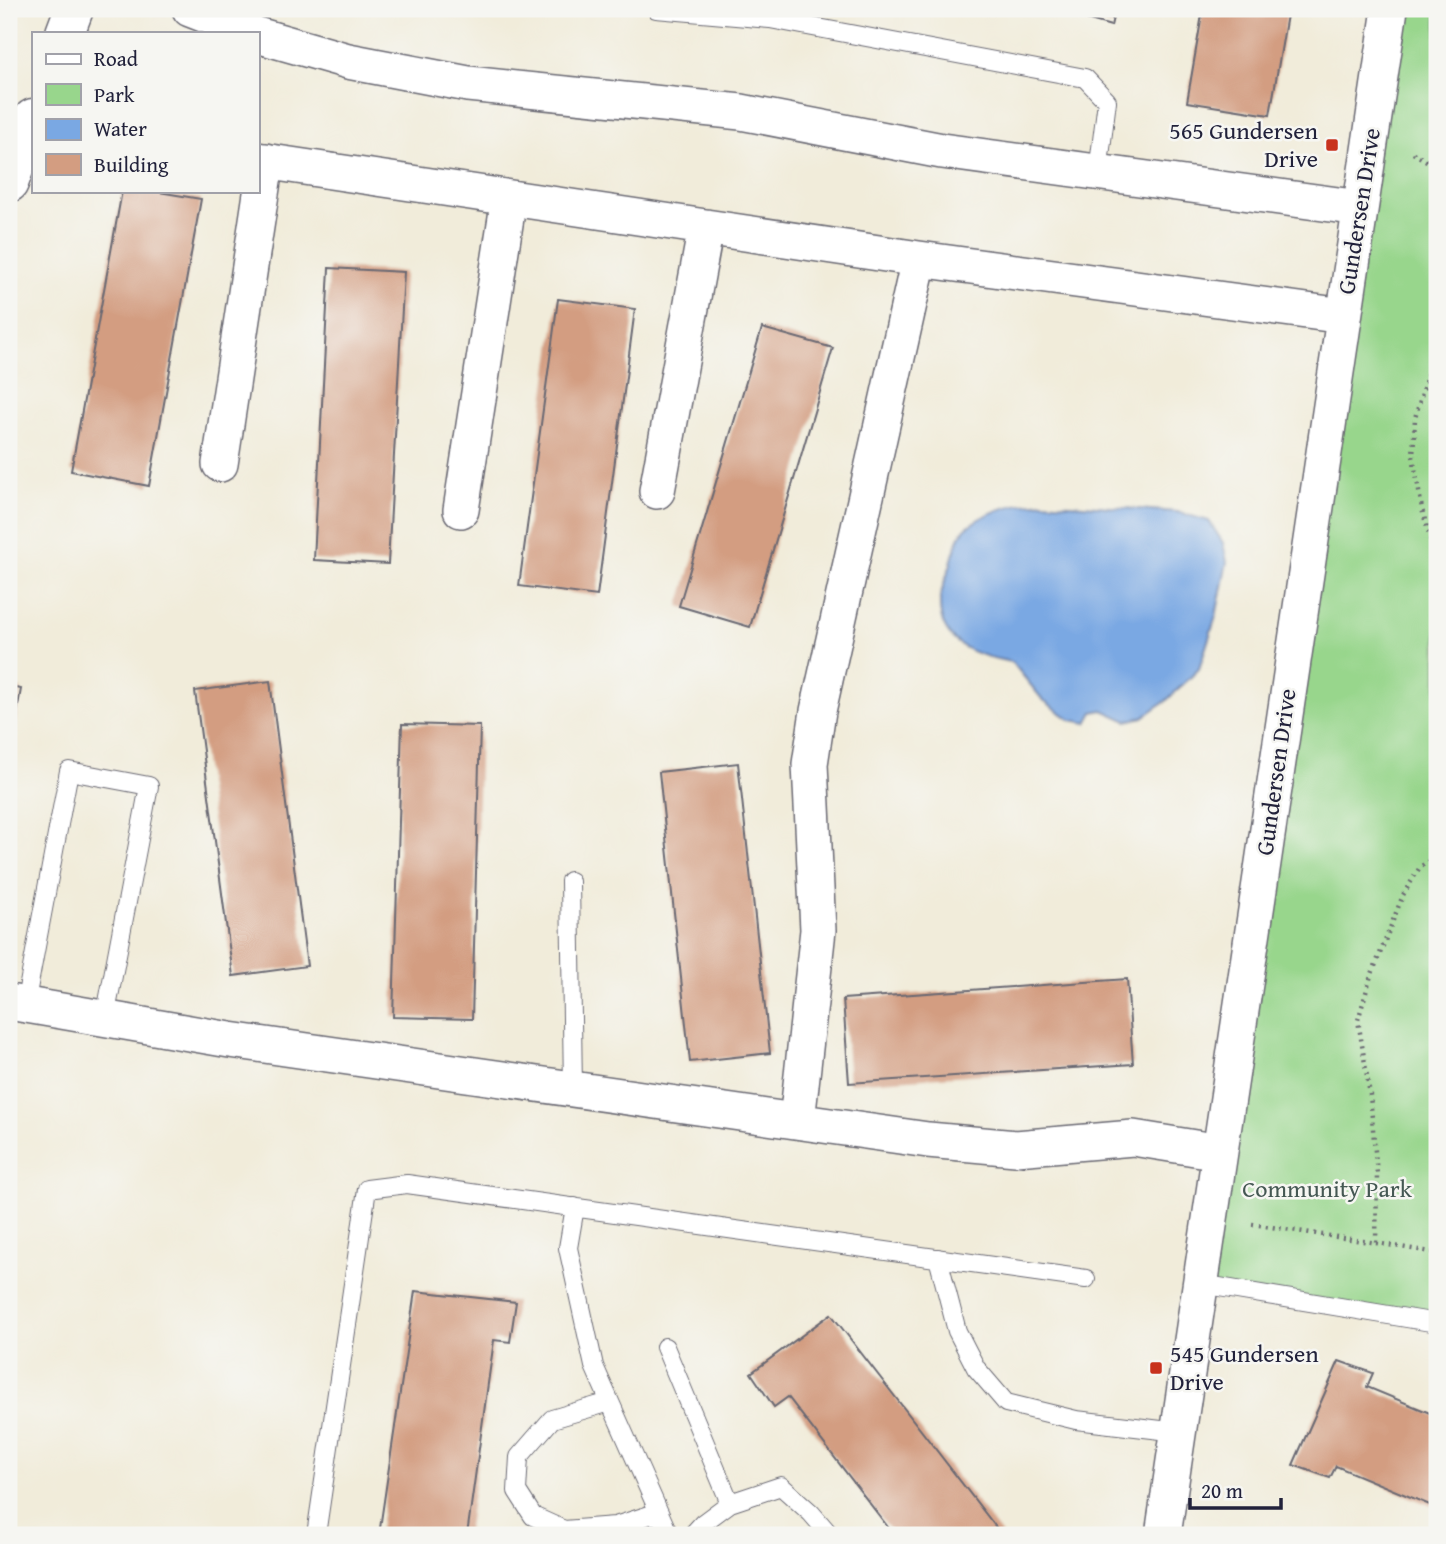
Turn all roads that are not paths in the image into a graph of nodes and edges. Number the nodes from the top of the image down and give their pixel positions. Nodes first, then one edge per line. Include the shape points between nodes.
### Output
1 (74, 9) edge
2 (656, 9) edge
3 (1390, 9) edge
4 (201, 11) edge
5 (65, 32) edge
6 (250, 32) edge
7 (259, 36) edge
8 (32, 120) edge
9 (262, 161) edge
10 (11, 167) edge
11 (1098, 172) junction
12 (259, 183) edge
13 (258, 192) edge
14 (509, 198) junction
15 (1360, 208) junction
16 (706, 227) junction
17 (919, 259) junction
18 (1344, 316) junction
19 (220, 464) dead end
20 (657, 491) dead end
21 (461, 510) dead end
22 (570, 881) dead end
23 (17, 1003) edge
24 (105, 1018) junction
25 (573, 1089) junction
26 (797, 1121) junction
27 (1220, 1152) junction
28 (575, 1207) junction
29 (938, 1258) junction
30 (1086, 1279) dead end
31 (1201, 1284) junction
32 (1437, 1322) edge
33 (665, 1347) dead end
34 (610, 1402) junction
35 (1178, 1432) junction
36 (730, 1503) junction
37 (659, 1513) junction
38 (316, 1535) edge
39 (668, 1535) edge
40 (692, 1535) edge
41 (830, 1535) edge
42 (1163, 1535) edge

1 - 5 street
2 - 11 lane via 770,19 1085,78 1107,101
3 - 15 street, Gundersen Drive
4 - 6 street
7 - 11 street via 348,61 468,84 741,112 942,151
8 - 10 street
9 - 12 street
9 - 14 street
11 - 15 street
13 - 19 street
14 - 16 street
14 - 21 street
15 - 18 street, Gundersen Drive
16 - 17 street
16 - 20 street
17 - 18 street
17 - 26 street via 810,764 818,930
18 - 27 street, Gundersen Drive
22 - 25 lane
23 - 24 street
23 - 24 lane via 69,771 149,786
24 - 25 street
25 - 26 street
26 - 27 street via 1016,1148 1133,1138
27 - 31 street, Gundersen Drive
28 - 29 lane
28 - 34 lane via 568,1248 594,1366
28 - 38 lane via 407,1184 367,1189
29 - 30 lane
29 - 35 lane via 957,1331 976,1368 1006,1403 1076,1420
31 - 32 lane
31 - 35 street, Gundersen Drive
33 - 36 lane
34 - 37 lane
34 - 37 lane via 552,1419 519,1457 517,1491 533,1516 564,1530 615,1526
35 - 42 street, Gundersen Drive
36 - 40 lane
36 - 41 lane via 781,1486
37 - 39 lane

